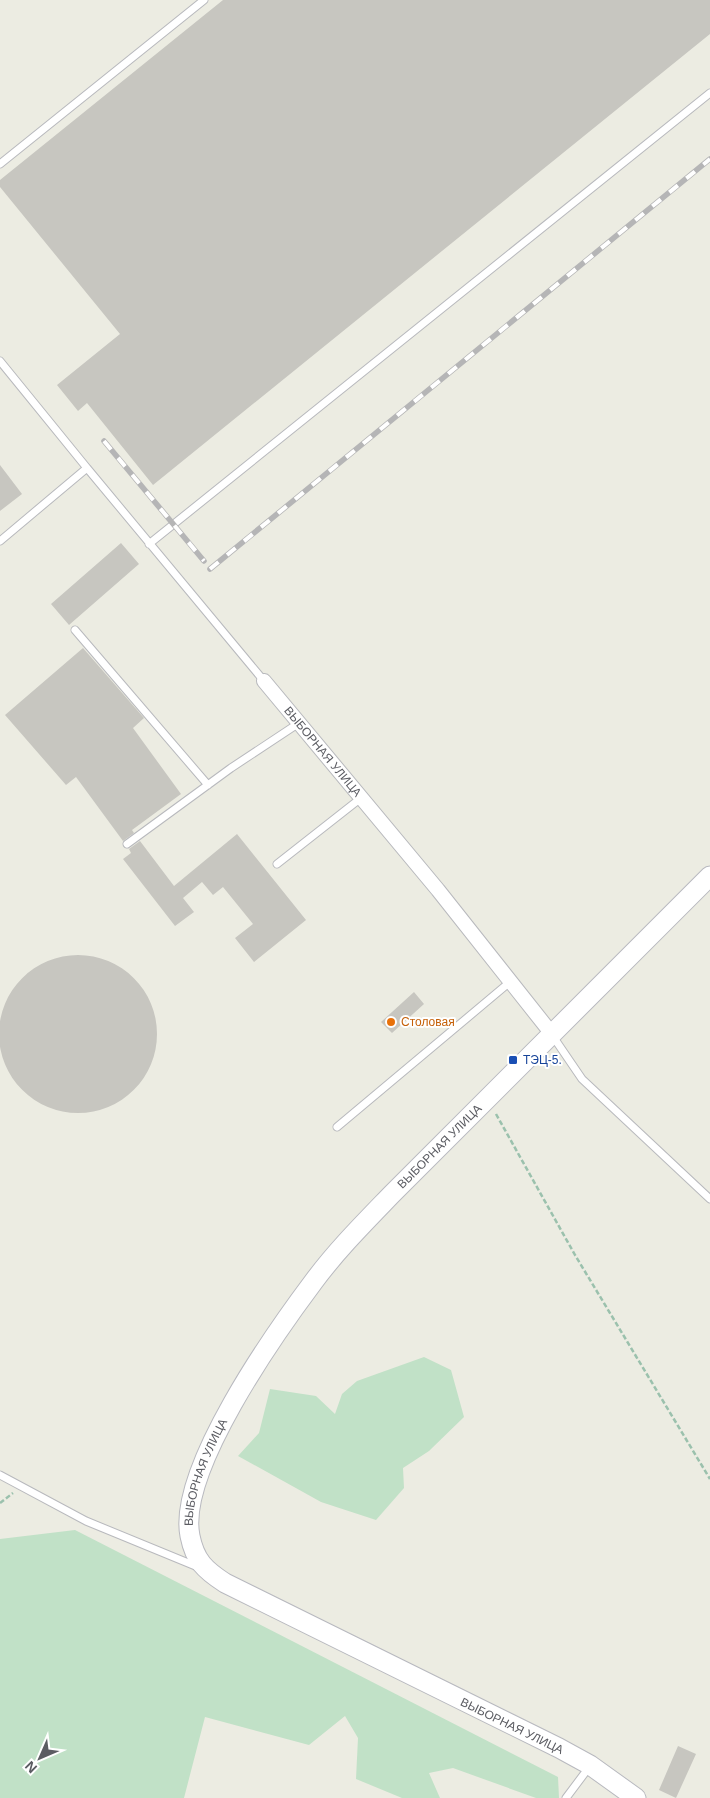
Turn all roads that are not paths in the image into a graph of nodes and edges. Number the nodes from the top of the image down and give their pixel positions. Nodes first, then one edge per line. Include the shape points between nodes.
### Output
1 (204, 0) edge
2 (710, 93) edge
3 (0, 164) edge
4 (0, 361) edge
5 (88, 468) junction
6 (0, 541) edge
7 (149, 544) junction
8 (75, 630) dead end
9 (264, 681) joint
10 (299, 723) junction
11 (208, 785) junction
12 (361, 798) junction
13 (127, 844) dead end
14 (276, 864) dead end
15 (710, 876) edge
16 (510, 982) junction
17 (552, 1034) junction
18 (337, 1127) dead end
19 (710, 1199) edge
20 (0, 1475) edge
21 (205, 1570) junction
22 (590, 1765) junction
23 (566, 1798) edge
24 (636, 1798) edge

1 - 3 lane
2 - 7 lane
4 - 5 lane
5 - 6 lane
5 - 7 lane
7 - 9 lane
8 - 11 lane
9 - 10 street, ВЫБОРНАЯ УЛИЦА
10 - 11 lane
10 - 12 street, ВЫБОРНАЯ УЛИЦА
11 - 13 lane
12 - 14 lane
12 - 16 street, ВЫБОРНАЯ УЛИЦА
15 - 17 main road, ВЫБОРНАЯ УЛИЦА
16 - 17 street, ВЫБОРНАЯ УЛИЦА
16 - 18 lane
17 - 19 lane via 582,1078
17 - 21 main road, ВЫБОРНАЯ УЛИЦА via 354,1233 314,1281 244,1383 218,1431 196,1483 189,1519 190,1537
20 - 21 lane via 86,1521
21 - 22 main road, ВЫБОРНАЯ УЛИЦА via 225,1583
22 - 23 lane
22 - 24 main road, ВЫБОРНАЯ УЛИЦА

